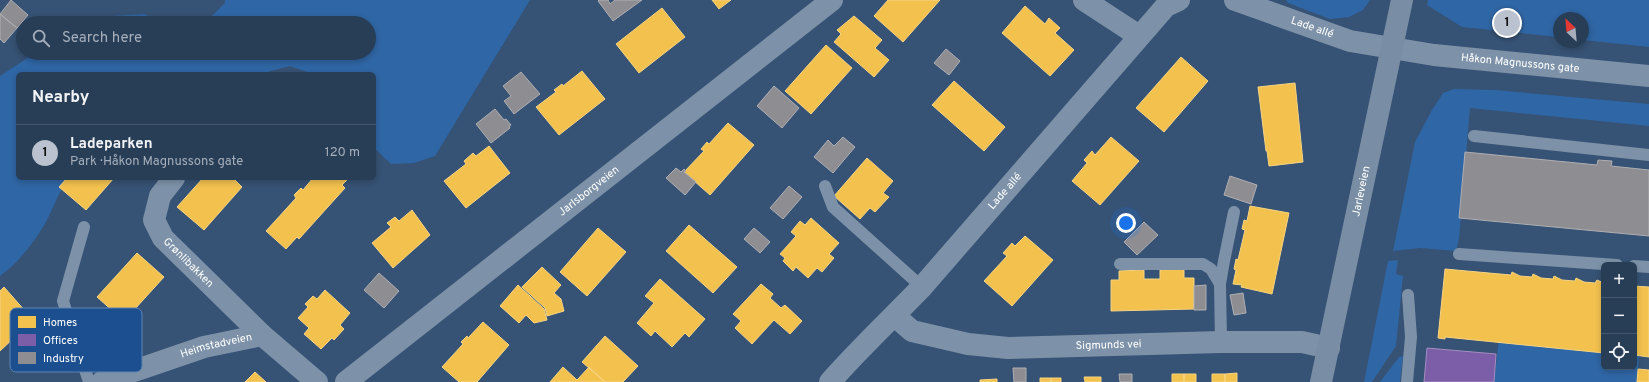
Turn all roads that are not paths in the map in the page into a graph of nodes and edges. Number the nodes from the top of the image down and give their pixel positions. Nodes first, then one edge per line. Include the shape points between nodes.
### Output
1 (832, 0) edge
2 (1084, 0) edge
3 (1179, 0) edge
4 (1235, 0) edge
5 (1402, 0) edge
6 (1140, 36) junction
7 (1392, 48) junction
8 (1649, 76) edge
9 (1474, 136) dead end
10 (1649, 155) edge
11 (172, 180) edge
12 (825, 186) dead end
13 (1234, 212) dead end
14 (84, 227) dead end
15 (1459, 254) dead end
16 (1120, 264) dead end
17 (1601, 264) edge
18 (1637, 266) edge
19 (1649, 267) edge
20 (1220, 284) junction
21 (922, 287) junction
22 (1408, 295) dead end
23 (65, 308) edge
24 (895, 316) junction
25 (262, 335) junction
26 (1221, 342) junction
27 (1328, 348) junction
28 (142, 368) edge
29 (86, 372) edge
30 (131, 372) edge
31 (89, 382) edge
32 (102, 382) edge
33 (317, 382) edge
34 (346, 382) edge
35 (830, 382) edge
36 (1321, 382) edge
37 (1407, 382) edge

1 - 34 street, Jarlsborgveien
2 - 6 street
3 - 6 street, Lade allé via 1166,6
4 - 7 street, Lade allé via 1350,41
5 - 7 main road, Jarleveien
6 - 21 street, Lade allé
7 - 8 street, Håkon Magnussons gate
7 - 27 main road, Jarleveien
9 - 10 lane
11 - 25 street, Grønlibakken via 160,196 154,220 164,238
12 - 21 lane via 832,207
13 - 20 lane
14 - 23 lane via 63,301
15 - 17 lane
16 - 20 lane via 1203,264 1211,269
18 - 19 lane
20 - 26 lane
21 - 24 street, Lade allé
22 - 37 lane via 1410,337
24 - 26 street, Sigmunds vei via 912,331 968,344 1008,348
24 - 35 street, Lade allé via 859,349
25 - 28 street, Heimstadveien via 204,347
25 - 33 street, Heimstadveien
26 - 27 street, Sigmunds vei via 1302,342
27 - 36 main road, Jarleveien
29 - 31 lane
30 - 32 street, Heimstadveien

